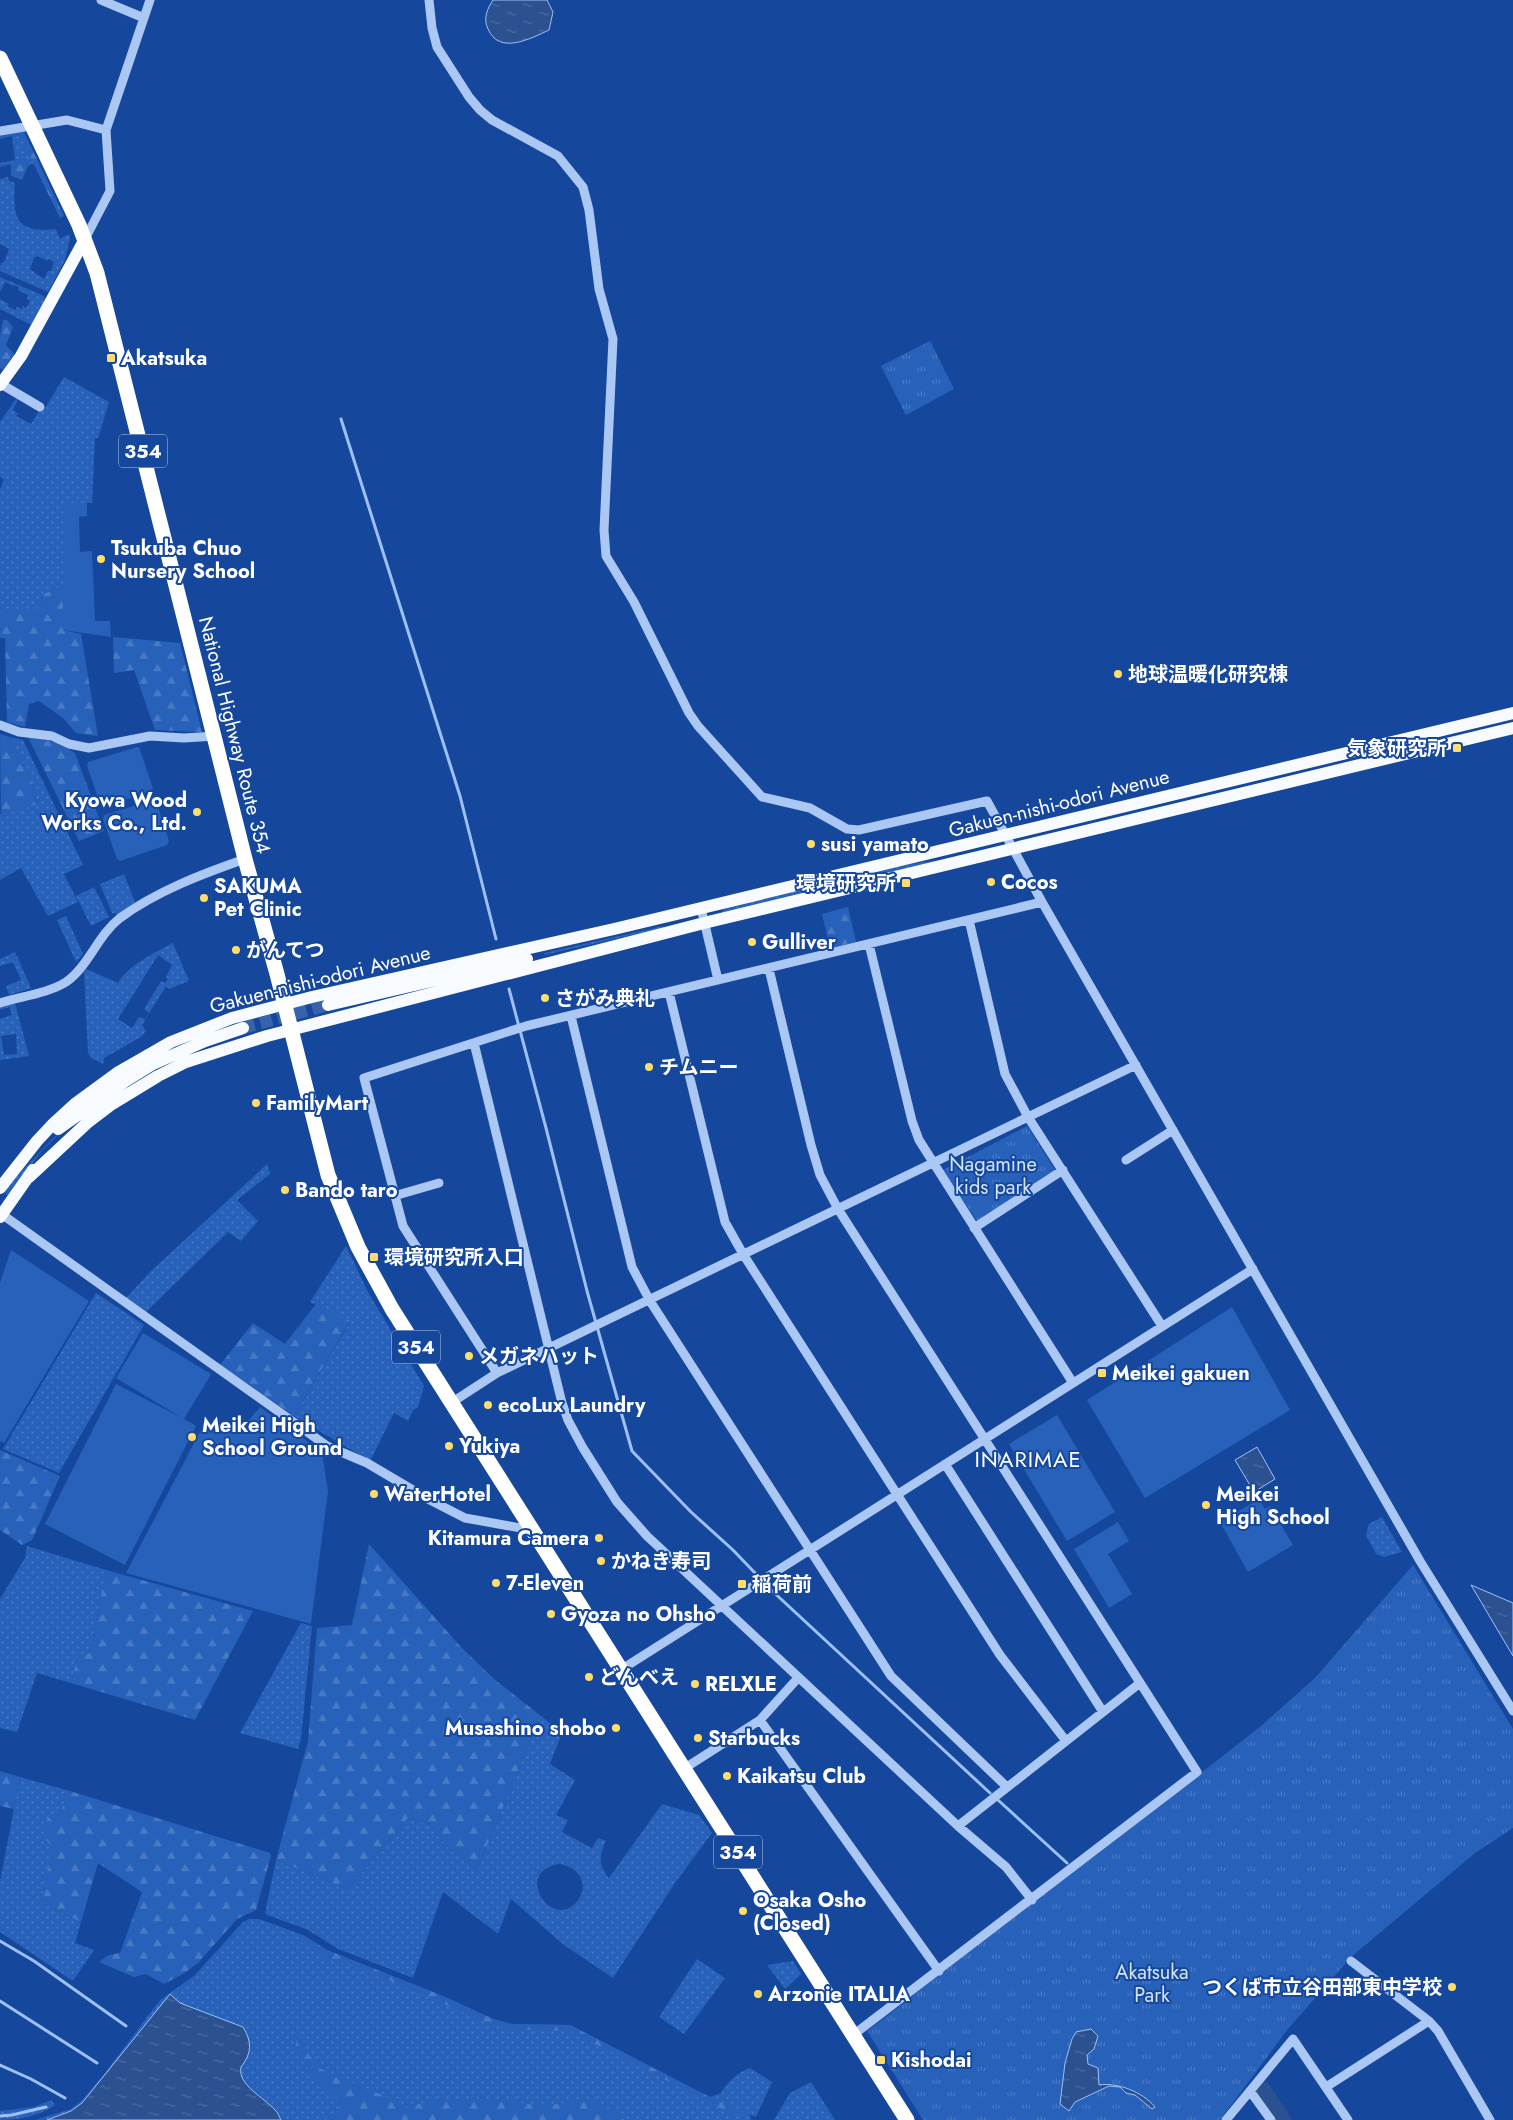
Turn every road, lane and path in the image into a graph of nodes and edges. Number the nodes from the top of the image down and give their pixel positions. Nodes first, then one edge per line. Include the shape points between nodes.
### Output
1 (101, 0) edge
2 (150, 0) edge
3 (429, 0) edge
4 (144, 18) junction
5 (0, 58) edge
6 (31, 125) junction
7 (106, 130) junction
8 (0, 131) edge
9 (85, 239) junction
10 (0, 385) edge
11 (40, 407) dead end
12 (1513, 713) edge
13 (0, 724) edge
14 (1513, 728) edge
15 (215, 736) junction
16 (1004, 835) junction
17 (1012, 849) junction
18 (245, 860) junction
19 (1042, 902) junction
20 (701, 908) junction
21 (969, 920) junction
22 (704, 923) junction
23 (614, 929) junction
24 (618, 944) junction
25 (869, 944) junction
26 (497, 965) junction
27 (769, 969) junction
28 (718, 980) junction
29 (669, 992) junction
30 (0, 1003) edge
31 (285, 1004) junction
32 (328, 1006) tunnel mouth
33 (571, 1016) junction
34 (243, 1028) tunnel mouth
35 (290, 1029) junction
36 (474, 1043) junction
37 (1136, 1065) junction
38 (82, 1113) junction
39 (1028, 1117) junction
40 (1173, 1130) junction
41 (1126, 1160) dead end
42 (18, 1163) junction
43 (933, 1163) junction
44 (1062, 1170) junction
45 (29, 1178) junction
46 (439, 1183) dead end
47 (0, 1188) edge
48 (394, 1196) junction
49 (838, 1210) junction
50 (1, 1215) edge
51 (974, 1228) junction
52 (743, 1254) junction
53 (1252, 1269) junction
54 (650, 1300) junction
55 (1162, 1326) junction
56 (549, 1348) junction
57 (497, 1373) junction
58 (1073, 1383) junction
59 (451, 1403) junction
60 (985, 1439) junction
61 (945, 1464) junction
62 (897, 1494) junction
63 (532, 1530) junction
64 (810, 1550) junction
65 (722, 1606) junction
66 (622, 1669) junction
67 (798, 1678) junction
68 (1140, 1683) junction
69 (1513, 1711) edge
70 (1103, 1712) junction
71 (760, 1720) junction
72 (1066, 1741) junction
73 (685, 1768) junction
74 (1008, 1787) junction
75 (958, 1826) junction
76 (1032, 1900) junction
77 (1351, 1961) dead end
78 (938, 1971) junction
79 (1428, 2021) junction
80 (853, 2034) junction
81 (1326, 2087) junction
82 (1250, 2091) junction
83 (907, 2120) edge
84 (1226, 2120) edge
85 (1271, 2120) edge
86 (1348, 2120) edge
87 (1490, 2120) edge

1 - 4 street
2 - 4 street
3 - 16 street via 437,47 469,97 492,120 558,156 583,187 599,289 613,339 604,530 606,556 634,602 689,713 762,797 810,808 847,829 860,830 987,800
4 - 7 street
5 - 6 highway, National Highway Route 354 / 354
6 - 7 street via 66,120
6 - 8 street
6 - 9 highway, National Highway Route 354 / 354
7 - 9 street via 110,192
9 - 10 main road via 29,343
9 - 15 highway, National Highway Route 354 / 354 via 106,306
10 - 11 street
12 - 16 main road, Gakuen-nishi-odori Avenue
13 - 15 street via 19,732 52,736 68,744 90,748 150,736
14 - 17 main road, Gakuen-nishi-odori Avenue
15 - 18 highway, National Highway Route 354 / 354
16 - 17 street
16 - 20 main road, Gakuen-nishi-odori Avenue
17 - 19 street
17 - 22 main road, Gakuen-nishi-odori Avenue
18 - 30 street via 143,902 108,928 67,982
18 - 31 highway, National Highway Route 354 / 354
19 - 21 street
19 - 37 street
20 - 22 street
20 - 23 main road, Gakuen-nishi-odori Avenue
21 - 25 street
21 - 39 street via 1005,1074
22 - 24 main road, Gakuen-nishi-odori Avenue
22 - 28 street
23 - 26 main road, Gakuen-nishi-odori Avenue
23 - 31 main road, Gakuen-nishi-odori Avenue
24 - 26 main road, Gakuen-nishi-odori Avenue
24 - 35 main road, Gakuen-nishi-odori Avenue
25 - 27 street
25 - 43 street via 912,1121
26 - 32 main road, Gakuen-nishi-odori Avenue
27 - 28 street
27 - 49 street via 811,1144 820,1175
28 - 29 street
29 - 33 street
29 - 52 street via 725,1222
31 - 35 highway, National Highway Route 354 / 354
31 - 42 main road, Gakuen-nishi-odori Avenue via 209,1026 152,1052 76,1104 36,1140
33 - 36 street
33 - 54 street via 632,1267
34 - 38 main road, Gakuen-nishi-odori Avenue via 153,1064
35 - 45 main road, Gakuen-nishi-odori Avenue via 201,1057 158,1076 112,1104
35 - 59 highway, National Highway Route 354 / 354 via 337,1200 371,1273
36 - 48 street via 364,1078
36 - 56 street
37 - 39 street
37 - 40 street
38 - 42 main road, Gakuen-nishi-odori Avenue
38 - 45 main road, Gakuen-nishi-odori Avenue via 38,1161
39 - 43 street
39 - 44 street
40 - 41 street
40 - 53 street
42 - 47 main road, Gakuen-nishi-odori Avenue
43 - 49 street
43 - 51 street
44 - 51 street
44 - 55 street
45 - 50 main road, Gakuen-nishi-odori Avenue
46 - 48 street
48 - 57 street via 402,1226
49 - 52 street
49 - 60 street
50 - 63 street via 326,1446 368,1463 457,1514
51 - 58 street
52 - 54 street
52 - 62 street
53 - 55 street
53 - 69 street via 1420,1561
54 - 56 street
54 - 64 street
55 - 58 street
56 - 57 street
56 - 65 street via 568,1420 617,1502 647,1536
57 - 59 street
58 - 60 street
59 - 63 highway, National Highway Route 354 / 354
60 - 61 street
60 - 68 street
61 - 62 street
61 - 70 street
62 - 64 street
62 - 72 street via 1000,1655
63 - 66 highway, National Highway Route 354 / 354
64 - 65 street
64 - 74 street via 891,1676
65 - 66 street
65 - 67 street
66 - 73 highway, National Highway Route 354 / 354
67 - 71 street
67 - 75 street
68 - 70 street
68 - 76 street via 1197,1772
70 - 72 street
71 - 73 street
71 - 78 street
72 - 74 street
73 - 80 highway, National Highway Route 354 / 354
74 - 75 street
75 - 76 street via 1006,1867
76 - 78 street
77 - 79 street
78 - 80 street
79 - 81 street
79 - 87 street via 1438,2031
80 - 83 highway, National Highway Route 354 / 354
81 - 82 street via 1293,2039
81 - 86 street
82 - 84 street
82 - 85 street

